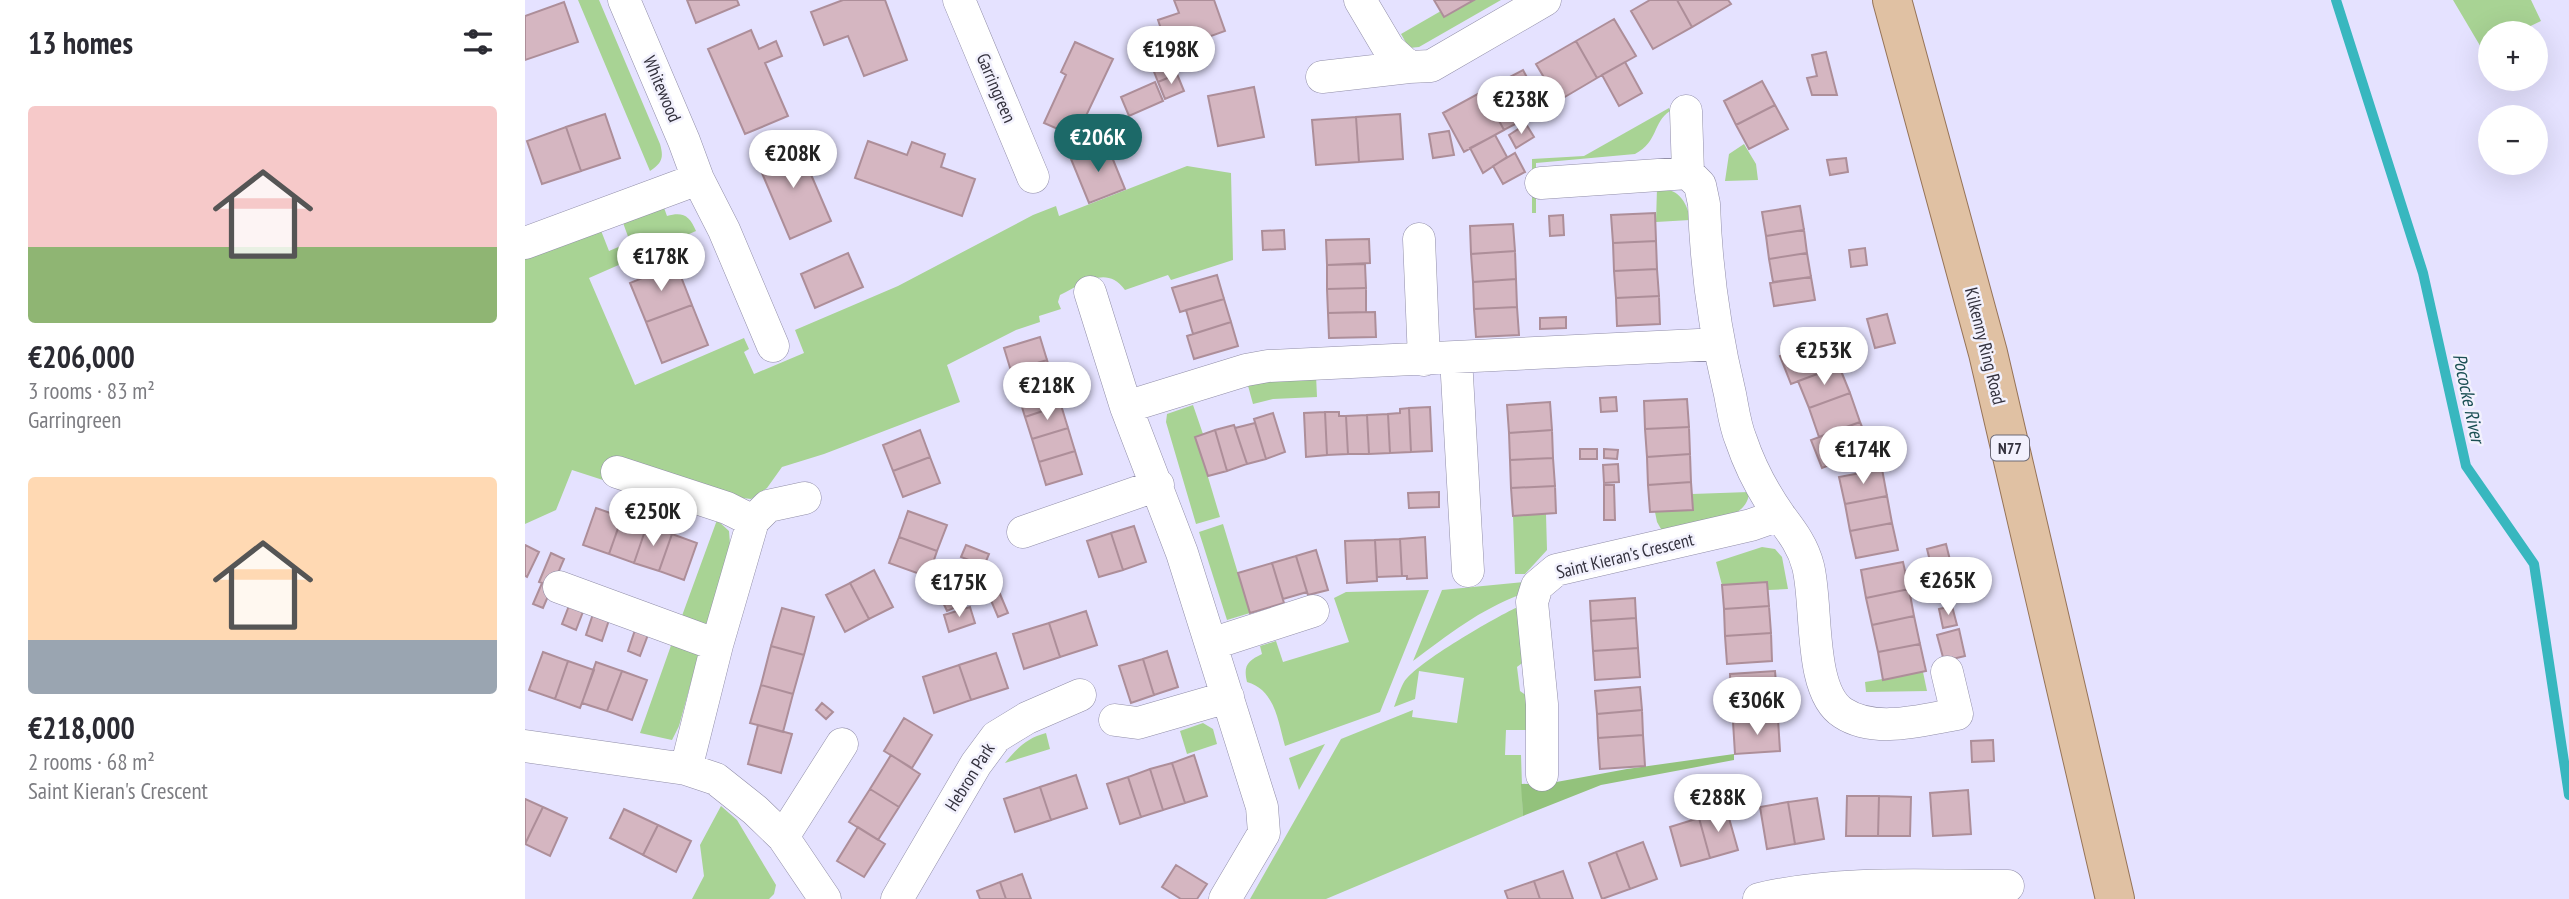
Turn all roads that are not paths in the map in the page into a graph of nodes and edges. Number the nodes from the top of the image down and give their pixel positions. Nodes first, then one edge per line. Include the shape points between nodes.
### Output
1 (624, 0) edge
2 (959, 0) edge
3 (1360, 0) edge
4 (1545, 0) edge
5 (1892, 0) edge
6 (1409, 67) junction
7 (1322, 77) dead end
8 (1686, 111) dead end
9 (1688, 173) junction
10 (1033, 177) dead end
11 (698, 179) junction
12 (1541, 183) dead end
13 (1419, 239) dead end
14 (525, 243) edge
15 (1090, 292) dead end
16 (1719, 344) junction
17 (773, 346) dead end
18 (1455, 358) junction
19 (1424, 360) junction
20 (1126, 407) junction
21 (617, 472) dead end
22 (1158, 485) junction
23 (805, 498) dead end
24 (1779, 515) junction
25 (753, 521) junction
26 (1023, 532) dead end
27 (1468, 571) dead end
28 (559, 587) dead end
29 (1313, 611) dead end
30 (1211, 643) junction
31 (717, 645) junction
32 (1947, 672) dead end
33 (1080, 695) dead end
34 (1227, 697) junction
35 (1115, 720) dead end
36 (842, 744) dead end
37 (525, 746) edge
38 (686, 769) junction
39 (1542, 775) dead end
40 (783, 837) junction
41 (2008, 886) dead end
42 (1869, 893) edge
43 (825, 899) edge
44 (897, 899) edge
45 (1225, 899) edge
46 (1759, 899) edge
47 (2115, 899) edge

1 - 11 street, Whitewood
2 - 10 street, Garringreen
3 - 6 street via 1389,49
4 - 6 street via 1431,66
5 - 47 main road, Kilkenny Ring Road / N77 via 1988,353
6 - 7 street
8 - 9 street
9 - 12 street
9 - 16 street via 1700,185 1705,204
11 - 14 street
11 - 17 street, Whitewood
13 - 19 street
15 - 20 street
16 - 18 street
16 - 24 street via 1740,439
18 - 19 street
18 - 27 street
19 - 20 street via 1268,366
20 - 22 street
21 - 25 street
22 - 26 street
22 - 30 street
23 - 25 street via 768,506
24 - 32 street via 1798,540 1809,567 1822,680 1841,712 1863,722 1897,723 1957,714
24 - 39 street, Saint Kieran's Crescent via 1751,526 1556,570 1537,586 1532,602 1542,704
25 - 31 street
28 - 31 street
29 - 30 street
30 - 34 street
31 - 38 street
33 - 44 street, Hebron Park via 996,737
34 - 35 street via 1138,723
34 - 45 street via 1262,807 1264,833
36 - 40 street
37 - 38 street
38 - 40 street via 716,779
40 - 43 street
41 - 42 street
42 - 46 street via 1786,893

